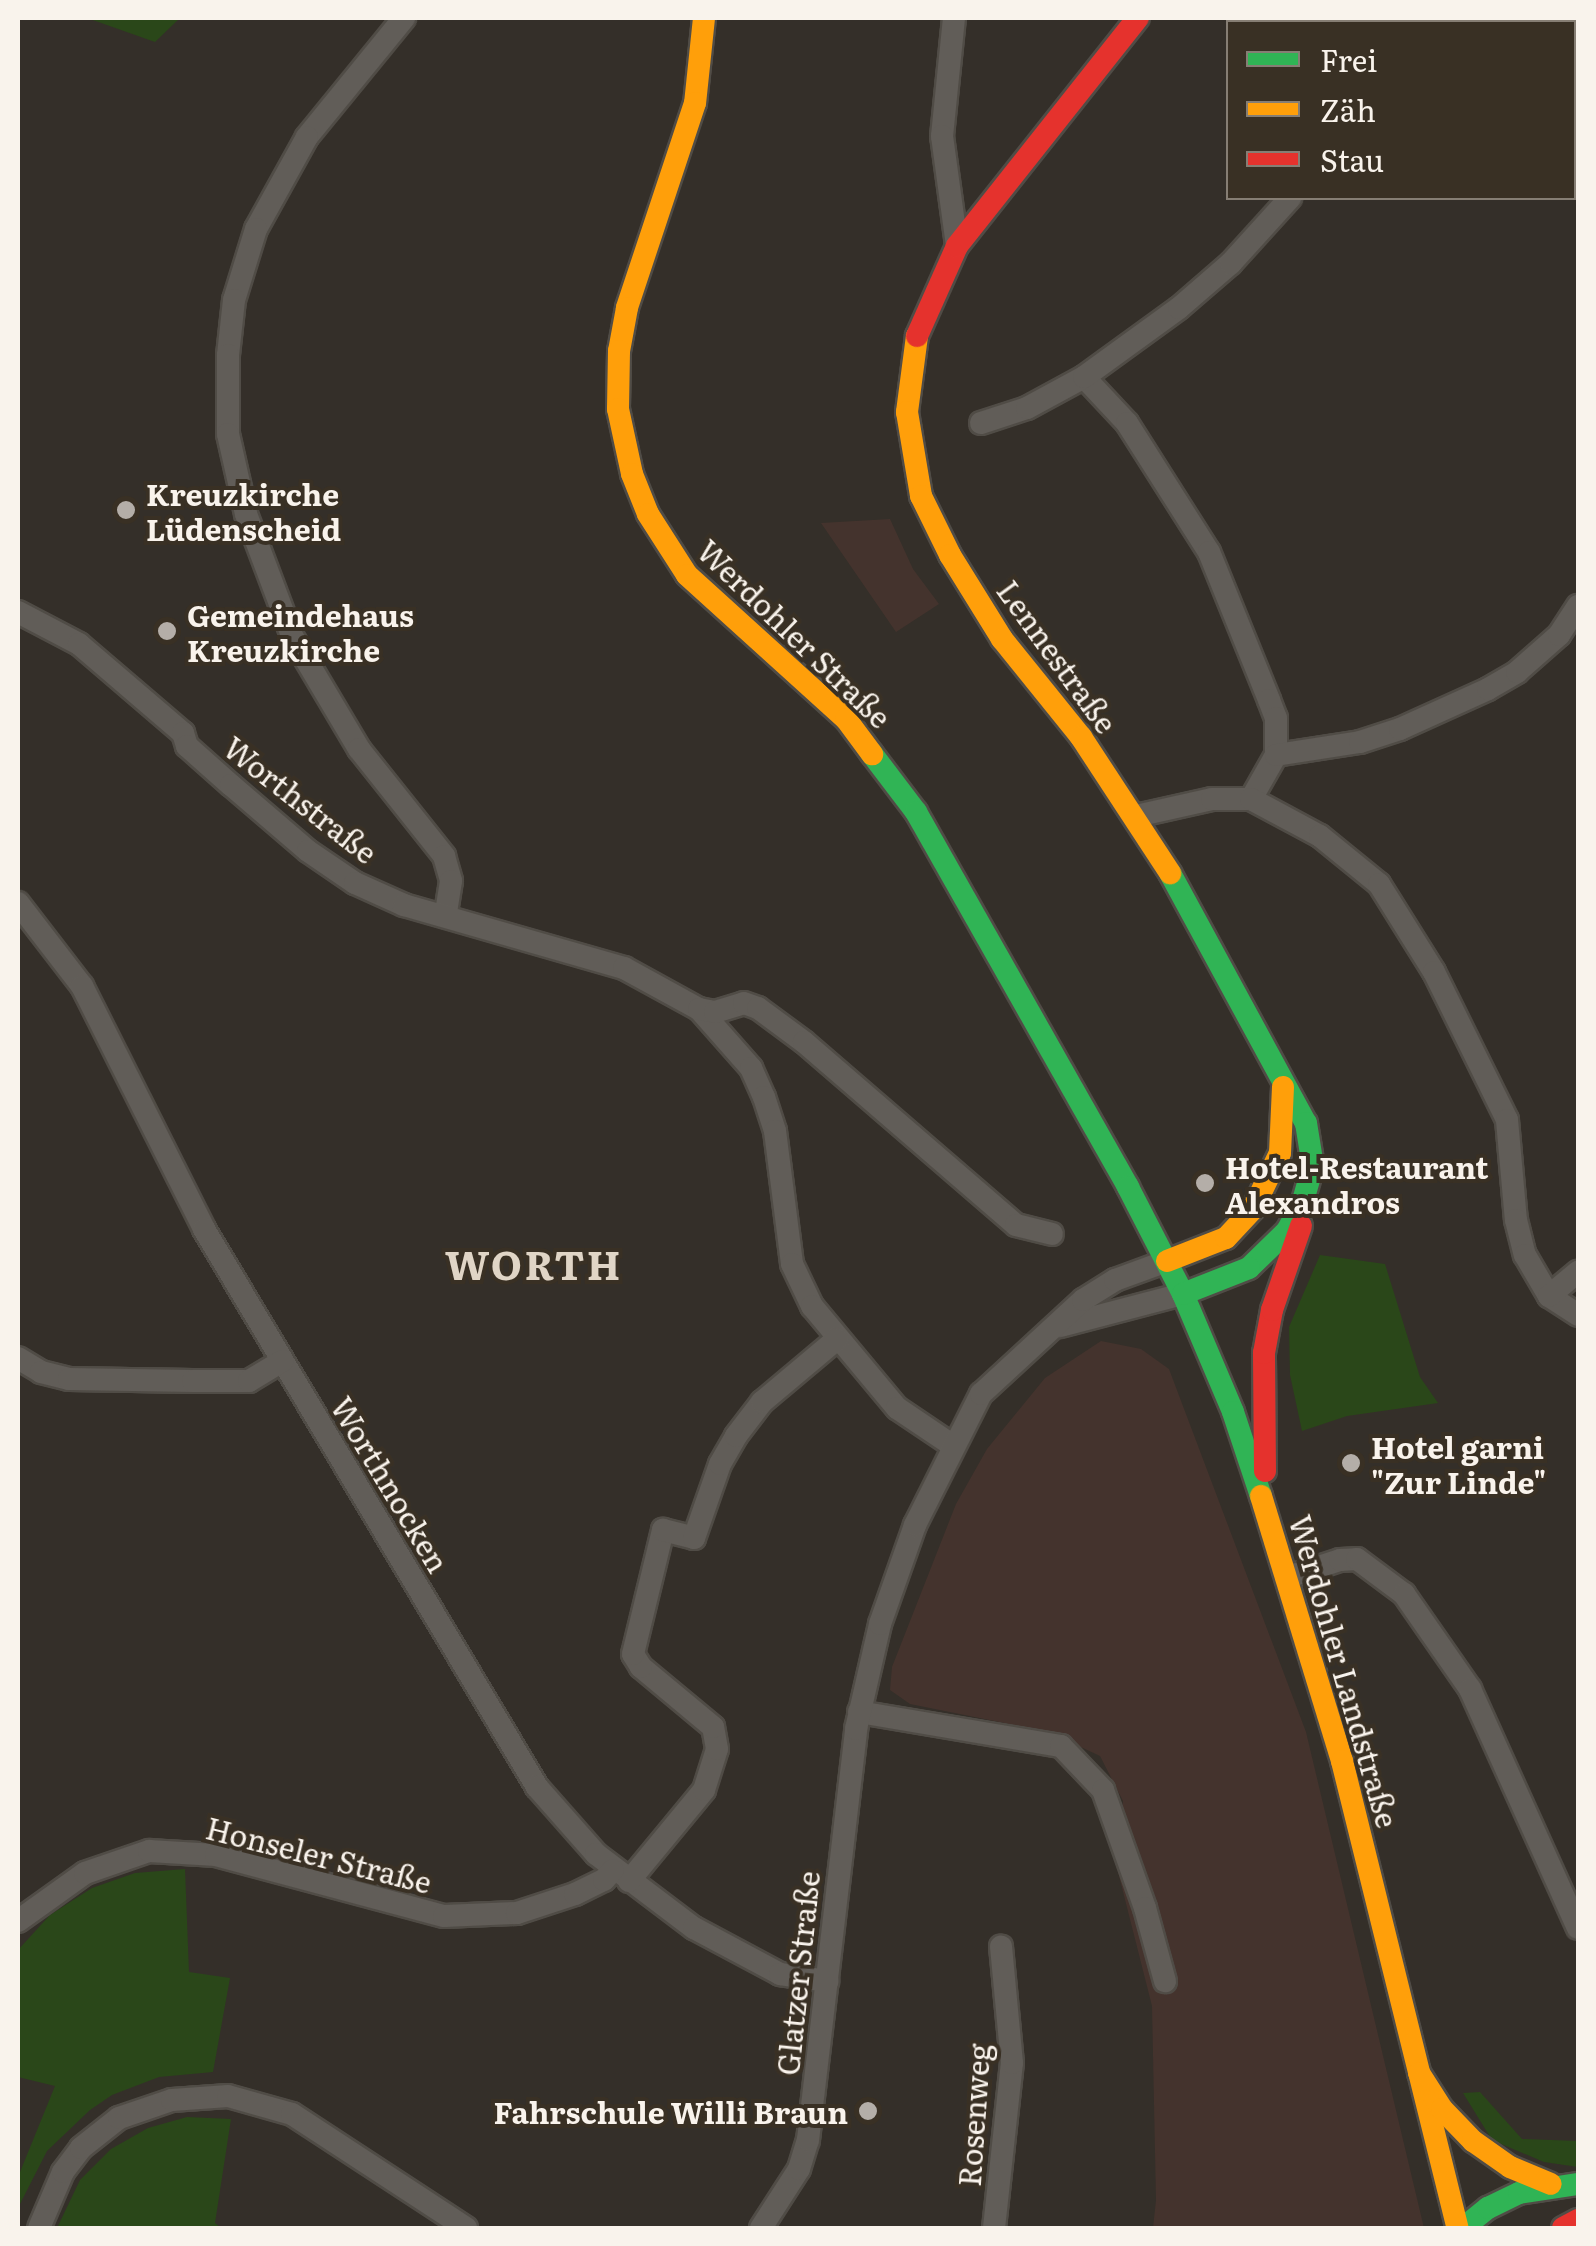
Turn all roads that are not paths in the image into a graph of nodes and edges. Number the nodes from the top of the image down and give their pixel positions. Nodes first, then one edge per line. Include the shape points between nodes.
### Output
1 (404, 18) edge
2 (704, 18) edge
3 (954, 18) edge
4 (1138, 18) edge
5 (1288, 200) edge
6 (958, 246) junction
7 (1084, 377) junction
8 (981, 423) dead end
9 (1578, 606) edge
10 (18, 612) edge
11 (1276, 756) junction
12 (1251, 799) junction
13 (1136, 816) junction
14 (18, 903) edge
15 (446, 914) junction
16 (700, 1009) junction
17 (1278, 1068) junction
18 (1313, 1166) junction
19 (1052, 1234) dead end
20 (1167, 1261) junction
21 (1578, 1272) edge
22 (1183, 1294) junction
23 (1549, 1296) junction
24 (1578, 1315) edge
25 (1052, 1329) junction
26 (837, 1339) junction
27 (18, 1358) edge
28 (282, 1361) junction
29 (952, 1445) junction
30 (1266, 1506) junction
31 (1288, 1576) junction
32 (859, 1712) junction
33 (621, 1875) junction
34 (18, 1921) edge
35 (1578, 1928) edge
36 (1001, 1947) dead end
37 (827, 1981) junction
38 (1165, 1981) dead end
39 (1419, 2072) junction
40 (1552, 2184) junction
41 (1578, 2184) edge
42 (1578, 2220) edge
43 (39, 2228) edge
44 (466, 2228) edge
45 (761, 2228) edge
46 (994, 2228) edge
47 (1460, 2228) edge
48 (1562, 2228) edge

1 - 15 street via 306,137 256,229 234,300 228,434 246,514 292,636 359,749 444,856 451,881
2 - 20 main road, Werdohler Straße via 694,103 619,350 618,410 632,474 648,514 687,575 846,719 894,779
3 - 6 street via 942,136
4 - 6 main road, Lennestraße
5 - 7 street via 1179,308
6 - 13 main road, Lennestraße via 930,296 910,364 907,412 922,496 1002,639
7 - 8 street via 1027,408
7 - 11 street via 1127,423 1208,552 1276,718
9 - 11 street via 1560,635 1488,689 1374,738
10 - 15 street, Worthstraße via 79,644 132,687 184,733 186,746 308,851 355,883 404,905
11 - 12 street
12 - 13 street via 1212,799
12 - 23 street via 1360,866 1410,929 1507,1120 1516,1220 1525,1256
13 - 17 main road, Lennestraße
14 - 28 street, Worthnocken via 82,986 204,1229
15 - 16 street, Worthstraße via 624,968
16 - 19 street via 744,1003 758,1008 1016,1226
16 - 26 street, Worthstraße via 751,1068 764,1097 775,1131 792,1264
17 - 18 main road, Lennestraße via 1306,1123
17 - 20 main road, Lennestraße via 1284,1132 1264,1192 1226,1238
18 - 22 main road via 1303,1202 1276,1245 1234,1277
18 - 30 main road via 1264,1353
20 - 22 main road, Werdohler Straße
20 - 25 street, Glatzer Straße via 1100,1288
21 - 23 street
22 - 25 street, Glatzer Straße
22 - 30 main road, Werdohler Landstraße
23 - 24 street
25 - 29 street, Glatzer Straße via 980,1394
26 - 29 street, Worthstraße via 905,1416
26 - 33 street, Honseler Straße via 745,1424 720,1464 694,1538 662,1530 633,1654 714,1727 718,1750 704,1790
27 - 28 street via 69,1379 248,1382
28 - 33 street, Worthnocken via 537,1787
29 - 32 street, Glatzer Straße via 889,1594
30 - 31 main road, Werdohler Landstraße
31 - 35 street via 1356,1559 1404,1594 1470,1688
31 - 39 main road, Werdohler Landstraße
32 - 37 street, Glatzer Straße
32 - 38 street via 1061,1746 1103,1790
33 - 34 street, Honseler Straße via 517,1913 444,1916 216,1855 149,1851 85,1873
33 - 37 street, Worthnocken via 694,1928 780,1974
36 - 46 street, Rosenweg via 1012,2063
37 - 45 street, Glatzer Straße via 808,2140
39 - 40 main road via 1473,2141 1510,2167
39 - 47 main road
40 - 41 main road
40 - 47 main road via 1504,2199
42 - 48 main road
43 - 44 street via 63,2172 119,2118 172,2100 228,2096 292,2114

